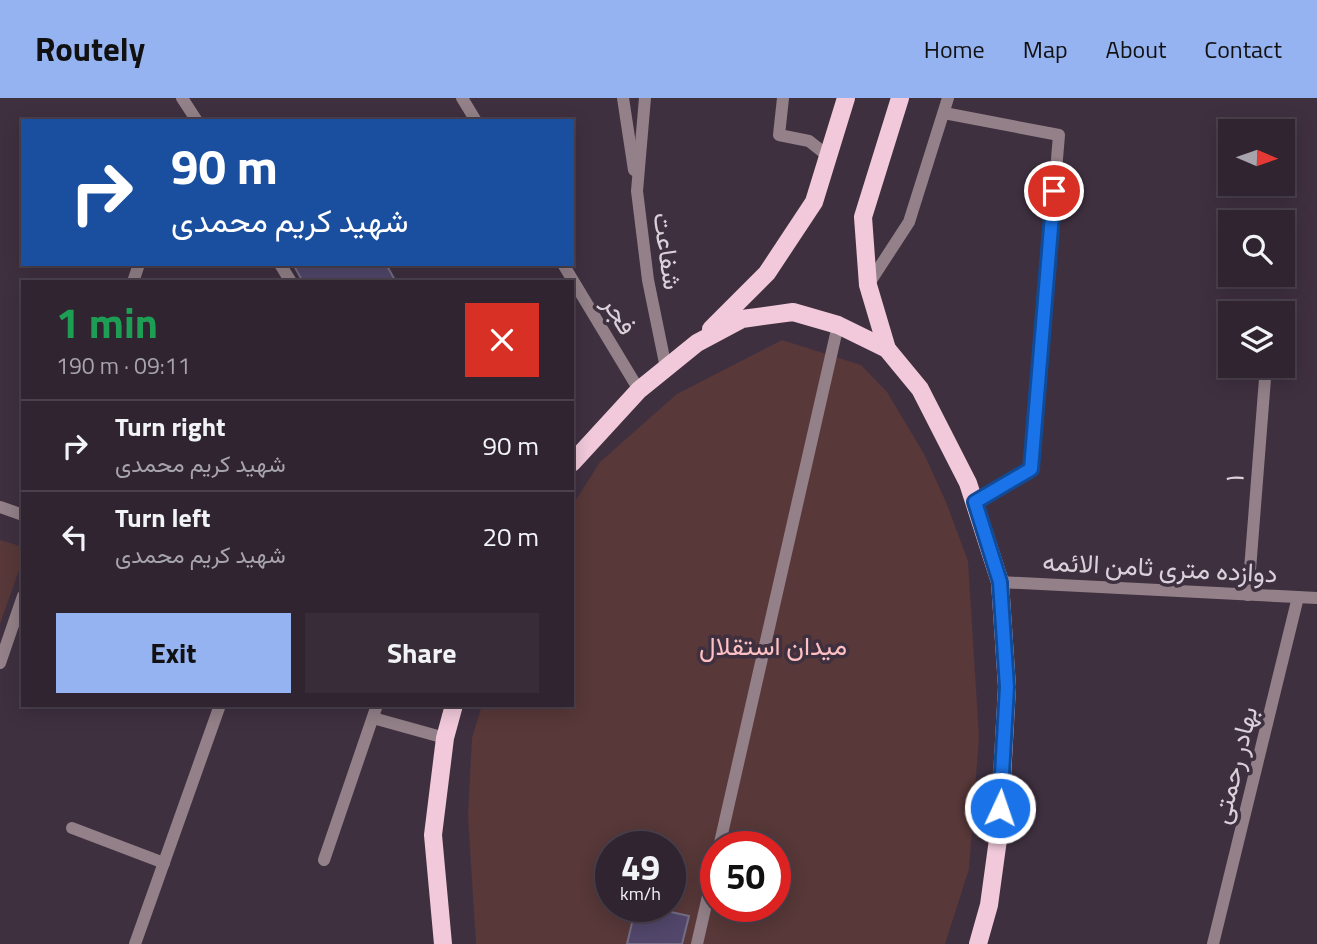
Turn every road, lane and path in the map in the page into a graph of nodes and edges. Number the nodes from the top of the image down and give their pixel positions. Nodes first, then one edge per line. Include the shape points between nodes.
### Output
1 (182, 98) edge
2 (462, 98) edge
3 (623, 98) edge
4 (645, 98) edge
5 (783, 98) edge
6 (846, 98) edge
7 (900, 98) edge
8 (948, 98) edge
9 (944, 113) junction
10 (193, 118) edge
11 (475, 119) edge
12 (828, 156) junction
13 (637, 191) junction
14 (574, 282) edge
15 (868, 285) junction
16 (838, 326) junction
17 (697, 343) junction
18 (887, 349) junction
19 (666, 368) junction
20 (1265, 378) edge
21 (639, 390) junction
22 (574, 461) edge
23 (975, 502) junction
24 (0, 507) edge
25 (21, 514) edge
26 (1000, 582) junction
27 (1248, 594) junction
28 (1298, 597) junction
29 (1317, 598) edge
30 (21, 602) edge
31 (0, 663) edge
32 (219, 707) edge
33 (453, 707) edge
34 (375, 712) edge
35 (445, 738) junction
36 (72, 828) dead end
37 (723, 831) edge
38 (324, 860) dead end
39 (164, 863) junction
40 (702, 922) edge
41 (135, 944) edge
42 (443, 944) edge
43 (697, 944) edge
44 (978, 944) edge
45 (1213, 944) edge

1 - 10 street
2 - 11 street
3 - 13 street
4 - 13 street, شفاعت
5 - 12 street via 779,135 809,141
6 - 12 main road
7 - 15 main road via 863,217
8 - 9 street
9 - 15 street via 909,222
9 - 23 street via 1059,135 1031,469
12 - 17 main road via 814,202 767,273
13 - 19 street, شفاعت via 648,281
14 - 21 street, فجر
15 - 18 main road
16 - 17 main road via 793,312 743,319
16 - 18 main road
16 - 37 street
17 - 19 main road
18 - 23 main road via 920,389
19 - 21 main road
20 - 27 street, ۱
21 - 22 main road
23 - 26 main road
24 - 25 street
26 - 27 street, دوازده متری ثامن الائمه
26 - 44 main road via 1007,687 999,832 989,905
27 - 28 street, دوازده متری ثامن الائمه
28 - 29 street, دوازده متری ثامن الائمه
28 - 45 street, بهادر رحمتی
30 - 31 street
32 - 39 street
33 - 35 main road
34 - 35 street
34 - 38 street
35 - 42 main road via 433,835
36 - 39 street
39 - 41 street
40 - 43 street

